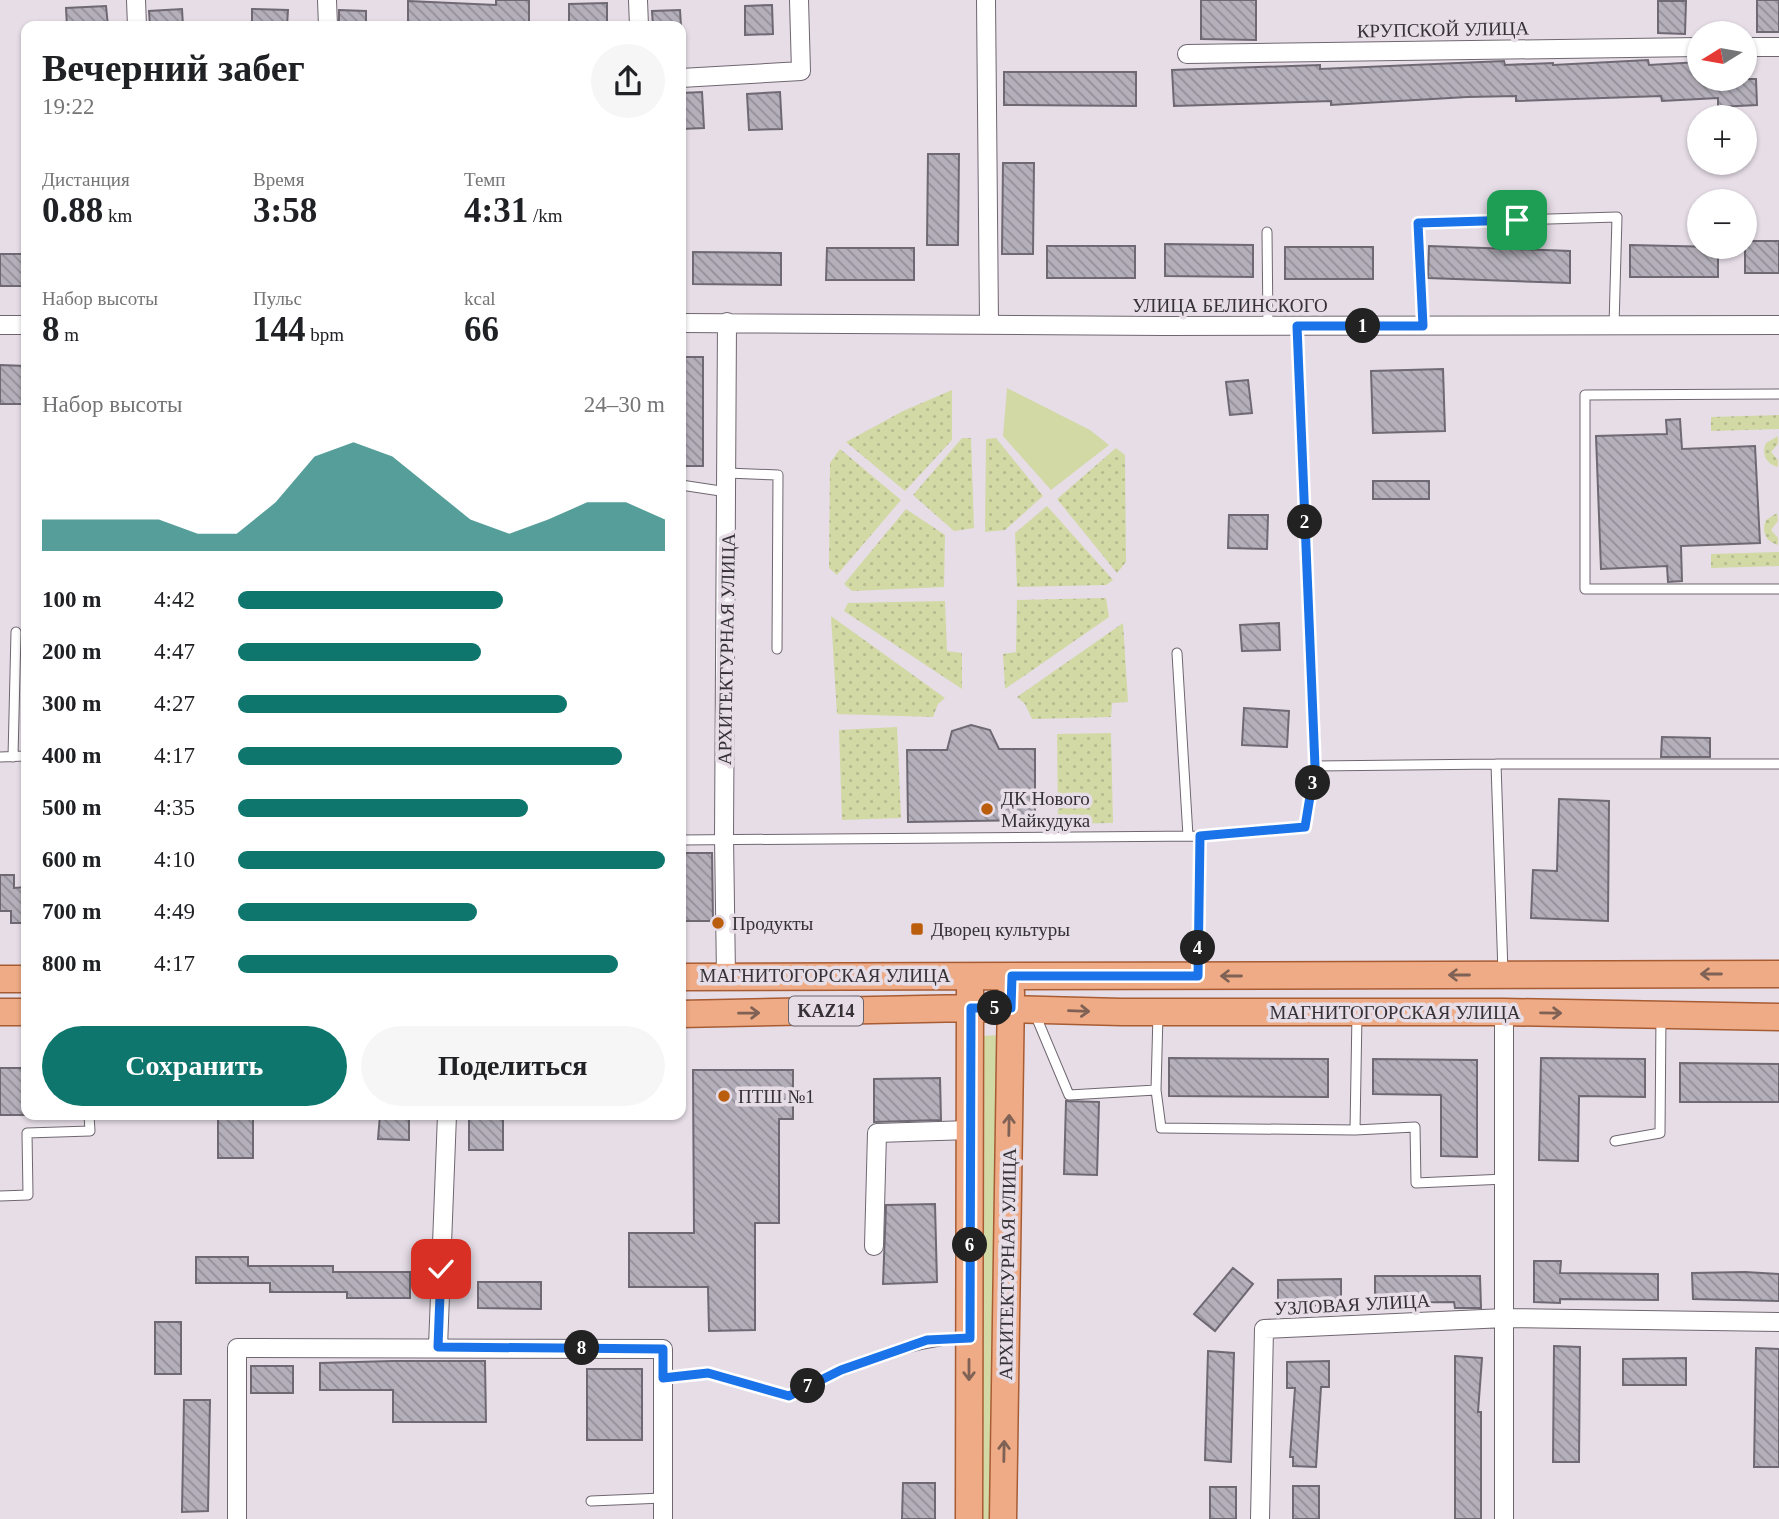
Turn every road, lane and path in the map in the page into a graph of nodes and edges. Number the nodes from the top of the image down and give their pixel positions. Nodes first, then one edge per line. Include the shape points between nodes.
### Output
1 (136, 0) edge
2 (327, 0) edge
3 (638, 0) edge
4 (799, 0) edge
5 (986, 0) edge
6 (137, 21) edge
7 (328, 21) edge
8 (639, 21) edge
9 (1687, 47) edge
10 (1757, 47) edge
11 (1779, 47) edge
12 (1187, 54) dead end
13 (686, 78) edge
14 (1267, 232) dead end
15 (686, 323) edge
16 (727, 323) junction
17 (989, 323) junction
18 (0, 325) edge
19 (21, 325) edge
20 (1779, 325) edge
21 (1268, 326) junction
22 (1297, 326) junction
23 (1423, 326) junction
24 (1614, 326) junction
25 (1779, 394) edge
26 (727, 473) junction
27 (686, 486) edge
28 (727, 492) junction
29 (1779, 589) edge
30 (16, 632) dead end
31 (777, 649) dead end
32 (1177, 653) dead end
33 (21, 756) edge
34 (0, 757) edge
35 (13, 757) junction
36 (1496, 764) junction
37 (1779, 764) edge
38 (1315, 766) junction
39 (1188, 836) junction
40 (1200, 836) junction
41 (724, 837) junction
42 (686, 840) edge
43 (969, 974) junction
44 (1779, 974) edge
45 (1503, 975) junction
46 (686, 976) edge
47 (726, 976) junction
48 (1012, 976) junction
49 (1198, 976) junction
50 (0, 979) edge
51 (21, 979) edge
52 (971, 1008) junction
53 (1022, 1009) junction
54 (21, 1012) edge
55 (1158, 1012) junction
56 (1357, 1012) junction
57 (1504, 1012) junction
58 (0, 1013) edge
59 (686, 1014) edge
60 (1661, 1015) junction
61 (1779, 1017) edge
62 (1156, 1090) junction
63 (89, 1120) edge
64 (447, 1120) edge
65 (970, 1130) junction
66 (1355, 1130) junction
67 (1615, 1141) dead end
68 (1505, 1179) junction
69 (0, 1196) edge
70 (874, 1246) dead end
71 (1505, 1318) junction
72 (1779, 1322) edge
73 (970, 1338) junction
74 (438, 1347) junction
75 (663, 1378) junction
76 (663, 1498) junction
77 (591, 1501) dead end
78 (237, 1519) edge
79 (663, 1519) edge
80 (969, 1519) edge
81 (1003, 1519) edge
82 (1260, 1519) edge
83 (1504, 1519) edge

1 - 6 street
2 - 7 street
3 - 8 street
4 - 13 street via 800,71
5 - 17 street
9 - 12 street, КРУПСКОЙ УЛИЦА
10 - 11 street
14 - 21 lane
15 - 16 street, УЛИЦА БЕЛИНСКОГО
16 - 17 street, УЛИЦА БЕЛИНСКОГО
16 - 26 street, АРХИТЕКТУРНАЯ УЛИЦА
17 - 21 street, УЛИЦА БЕЛИНСКОГО
18 - 19 street
20 - 24 street, УЛИЦА БЕЛИНСКОГО
21 - 22 street, УЛИЦА БЕЛИНСКОГО
22 - 23 street, УЛИЦА БЕЛИНСКОГО
22 - 38 lane
23 - 24 street, УЛИЦА БЕЛИНСКОГО
23 - 24 lane via 1418,223 1617,217
25 - 29 lane via 1585,395 1585,589
26 - 28 street, АРХИТЕКТУРНАЯ УЛИЦА
26 - 31 lane via 778,475
27 - 28 lane
28 - 41 street, АРХИТЕКТУРНАЯ УЛИЦА
30 - 35 lane
32 - 39 lane
33 - 35 lane
34 - 35 lane
36 - 37 lane
36 - 38 lane
36 - 45 lane
38 - 40 lane via 1305,827
39 - 40 lane
39 - 41 lane
40 - 49 lane
41 - 42 lane
41 - 47 street, АРХИТЕКТУРНАЯ УЛИЦА
43 - 47 main road, МАГНИТОГОРСКАЯ УЛИЦА / KAZ14
43 - 48 main road, МАГНИТОГОРСКАЯ УЛИЦА / KAZ14
43 - 52 main road, МАГНИТОГОРСКАЯ УЛИЦА
44 -> 45 main road, МАГНИТОГОРСКАЯ УЛИЦА
45 -> 49 main road, МАГНИТОГОРСКАЯ УЛИЦА
46 - 47 main road, МАГНИТОГОРСКАЯ УЛИЦА / KAZ14
48 - 49 main road, МАГНИТОГОРСКАЯ УЛИЦА
48 - 53 main road
50 - 51 main road
52 - 53 main road, МАГНИТОГОРСКАЯ УЛИЦА / KAZ14
59 -> 52 main road, МАГНИТОГОРСКАЯ УЛИЦА / KAZ14
52 - 65 main road, АРХИТЕКТУРНАЯ УЛИЦА
53 -> 55 main road, МАГНИТОГОРСКАЯ УЛИЦА
53 - 62 lane via 1069,1095
81 -> 53 main road, АРХИТЕКТУРНАЯ УЛИЦА
54 - 58 main road
55 - 56 main road, МАГНИТОГОРСКАЯ УЛИЦА
55 - 62 lane
56 - 57 main road, МАГНИТОГОРСКАЯ УЛИЦА
56 - 66 lane
57 -> 60 main road, МАГНИТОГОРСКАЯ УЛИЦА
57 - 68 street
60 - 61 main road, МАГНИТОГОРСКАЯ УЛИЦА
60 - 67 lane via 1660,1133
62 - 66 lane via 1161,1128
63 - 69 lane via 90,1131 27,1133 28,1195
64 - 74 street
65 - 70 street via 877,1133
65 - 73 main road, АРХИТЕКТУРНАЯ УЛИЦА
66 - 68 lane via 1415,1127 1416,1183
68 - 71 street
71 - 72 street, УЗЛОВАЯ УЛИЦА
71 - 82 street, УЗЛОВАЯ УЛИЦА via 1264,1329
71 - 83 street
73 - 75 lane via 927,1340 841,1370 789,1396 708,1373
73 -> 80 main road, АРХИТЕКТУРНАЯ УЛИЦА
74 - 75 street via 663,1349
74 - 78 street via 237,1348
75 - 76 street
76 - 77 lane
76 - 79 street

